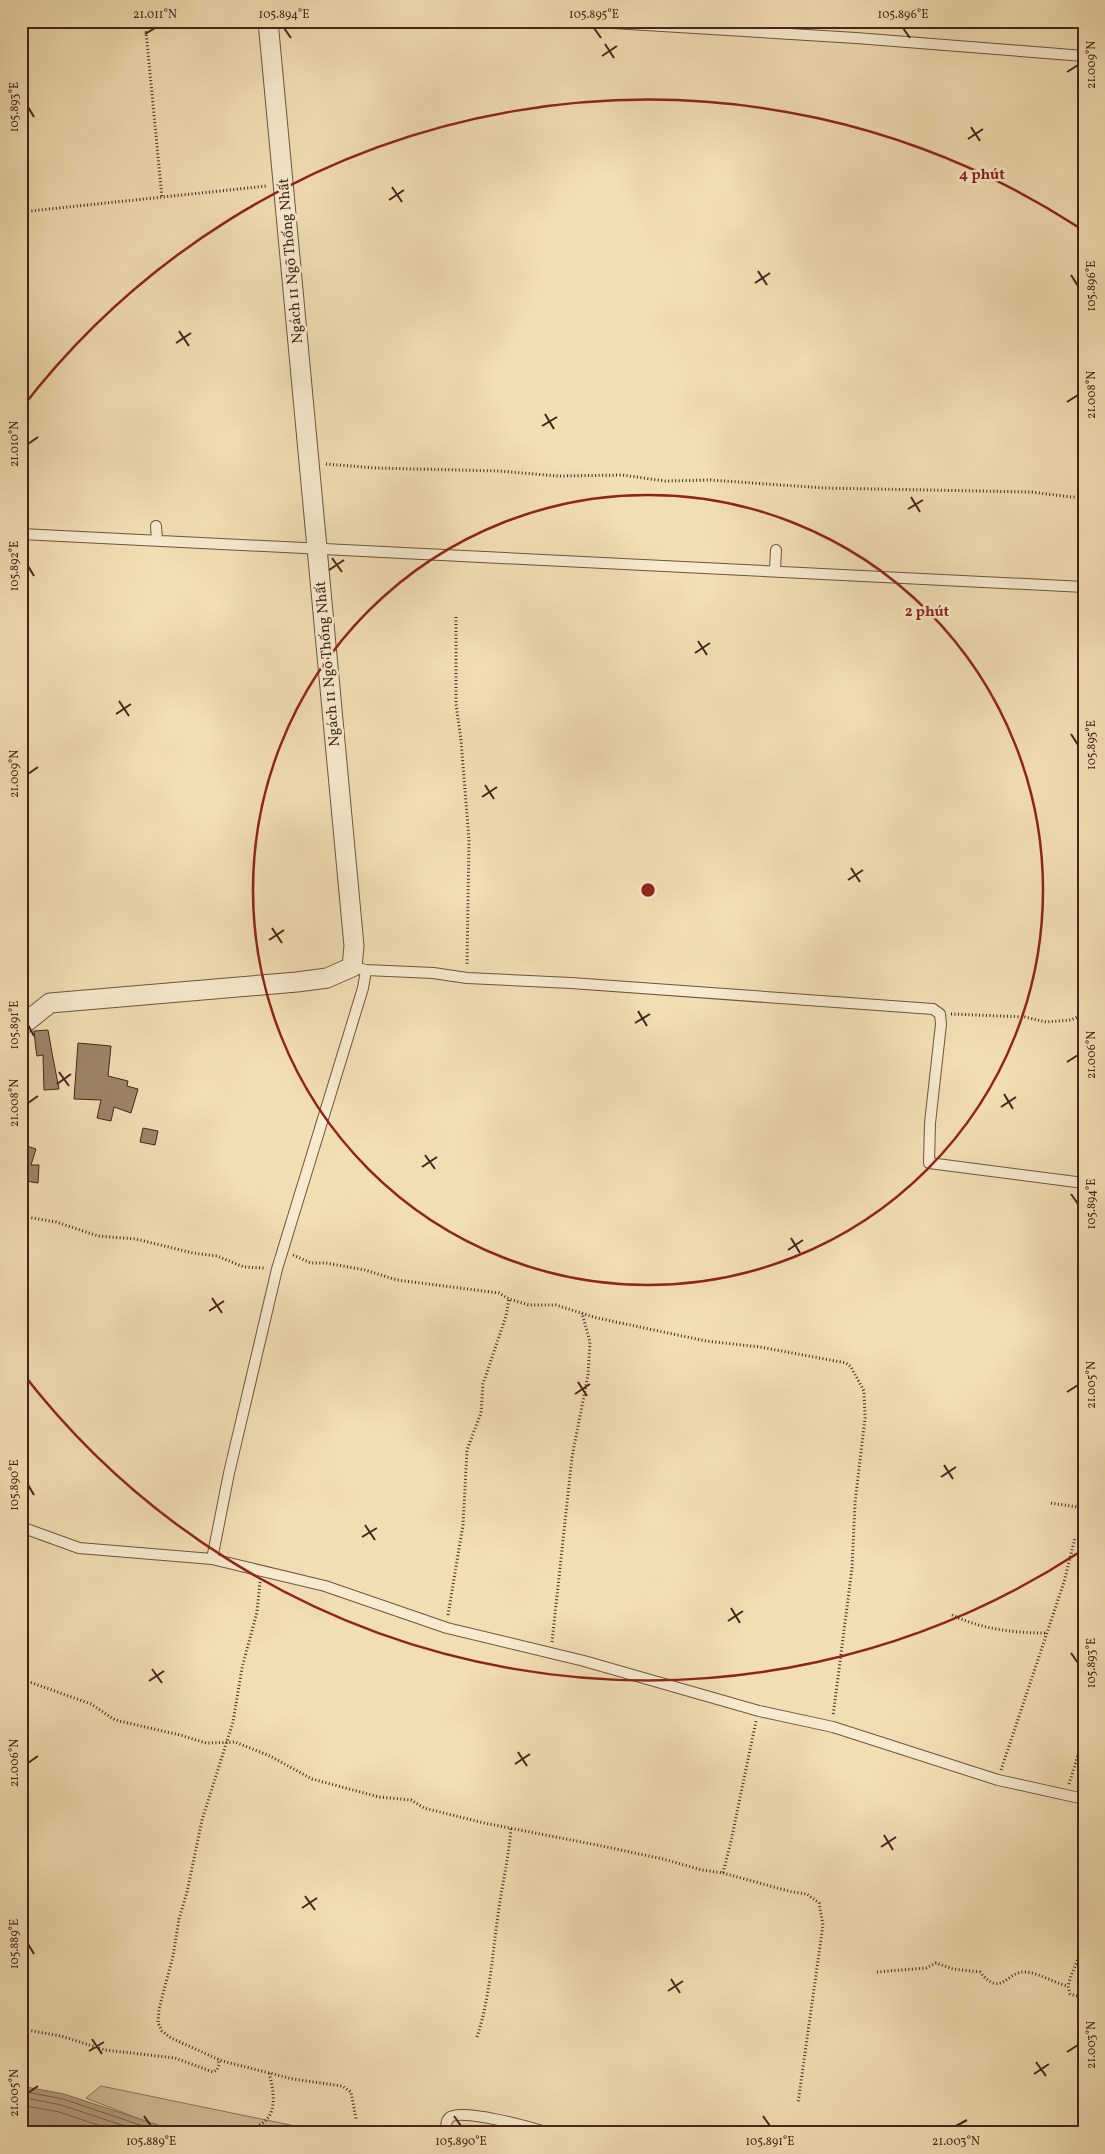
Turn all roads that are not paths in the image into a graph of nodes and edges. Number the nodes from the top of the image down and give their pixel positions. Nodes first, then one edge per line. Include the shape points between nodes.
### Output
1 (268, 21) edge
2 (580, 21) edge
3 (1084, 56) edge
4 (156, 526) dead end
5 (21, 534) edge
6 (157, 540) junction
7 (316, 548) junction
8 (776, 550) dead end
9 (775, 570) junction
10 (1084, 587) edge
11 (359, 968) junction
12 (21, 1026) edge
13 (1084, 1183) edge
14 (21, 1528) edge
15 (212, 1559) junction
16 (1084, 1799) edge
17 (447, 2133) edge
18 (548, 2133) edge

1 - 7 street, Ngách 11 Ngõ Thống Nhất
2 - 3 lane
4 - 6 lane
5 - 6 lane
6 - 7 lane
7 - 9 lane
7 - 11 street, Ngách 11 Ngõ Thống Nhất via 354,946
8 - 9 lane
9 - 10 lane
11 - 12 street via 327,978 297,982 50,1003
11 - 13 lane via 936,1010 940,1014 928,1163
11 - 15 lane via 363,988 277,1269
14 - 15 lane via 79,1548
15 - 16 lane via 325,1586 447,1628 759,1711 833,1727 998,1780
17 - 18 lane via 446,2123 456,2114

